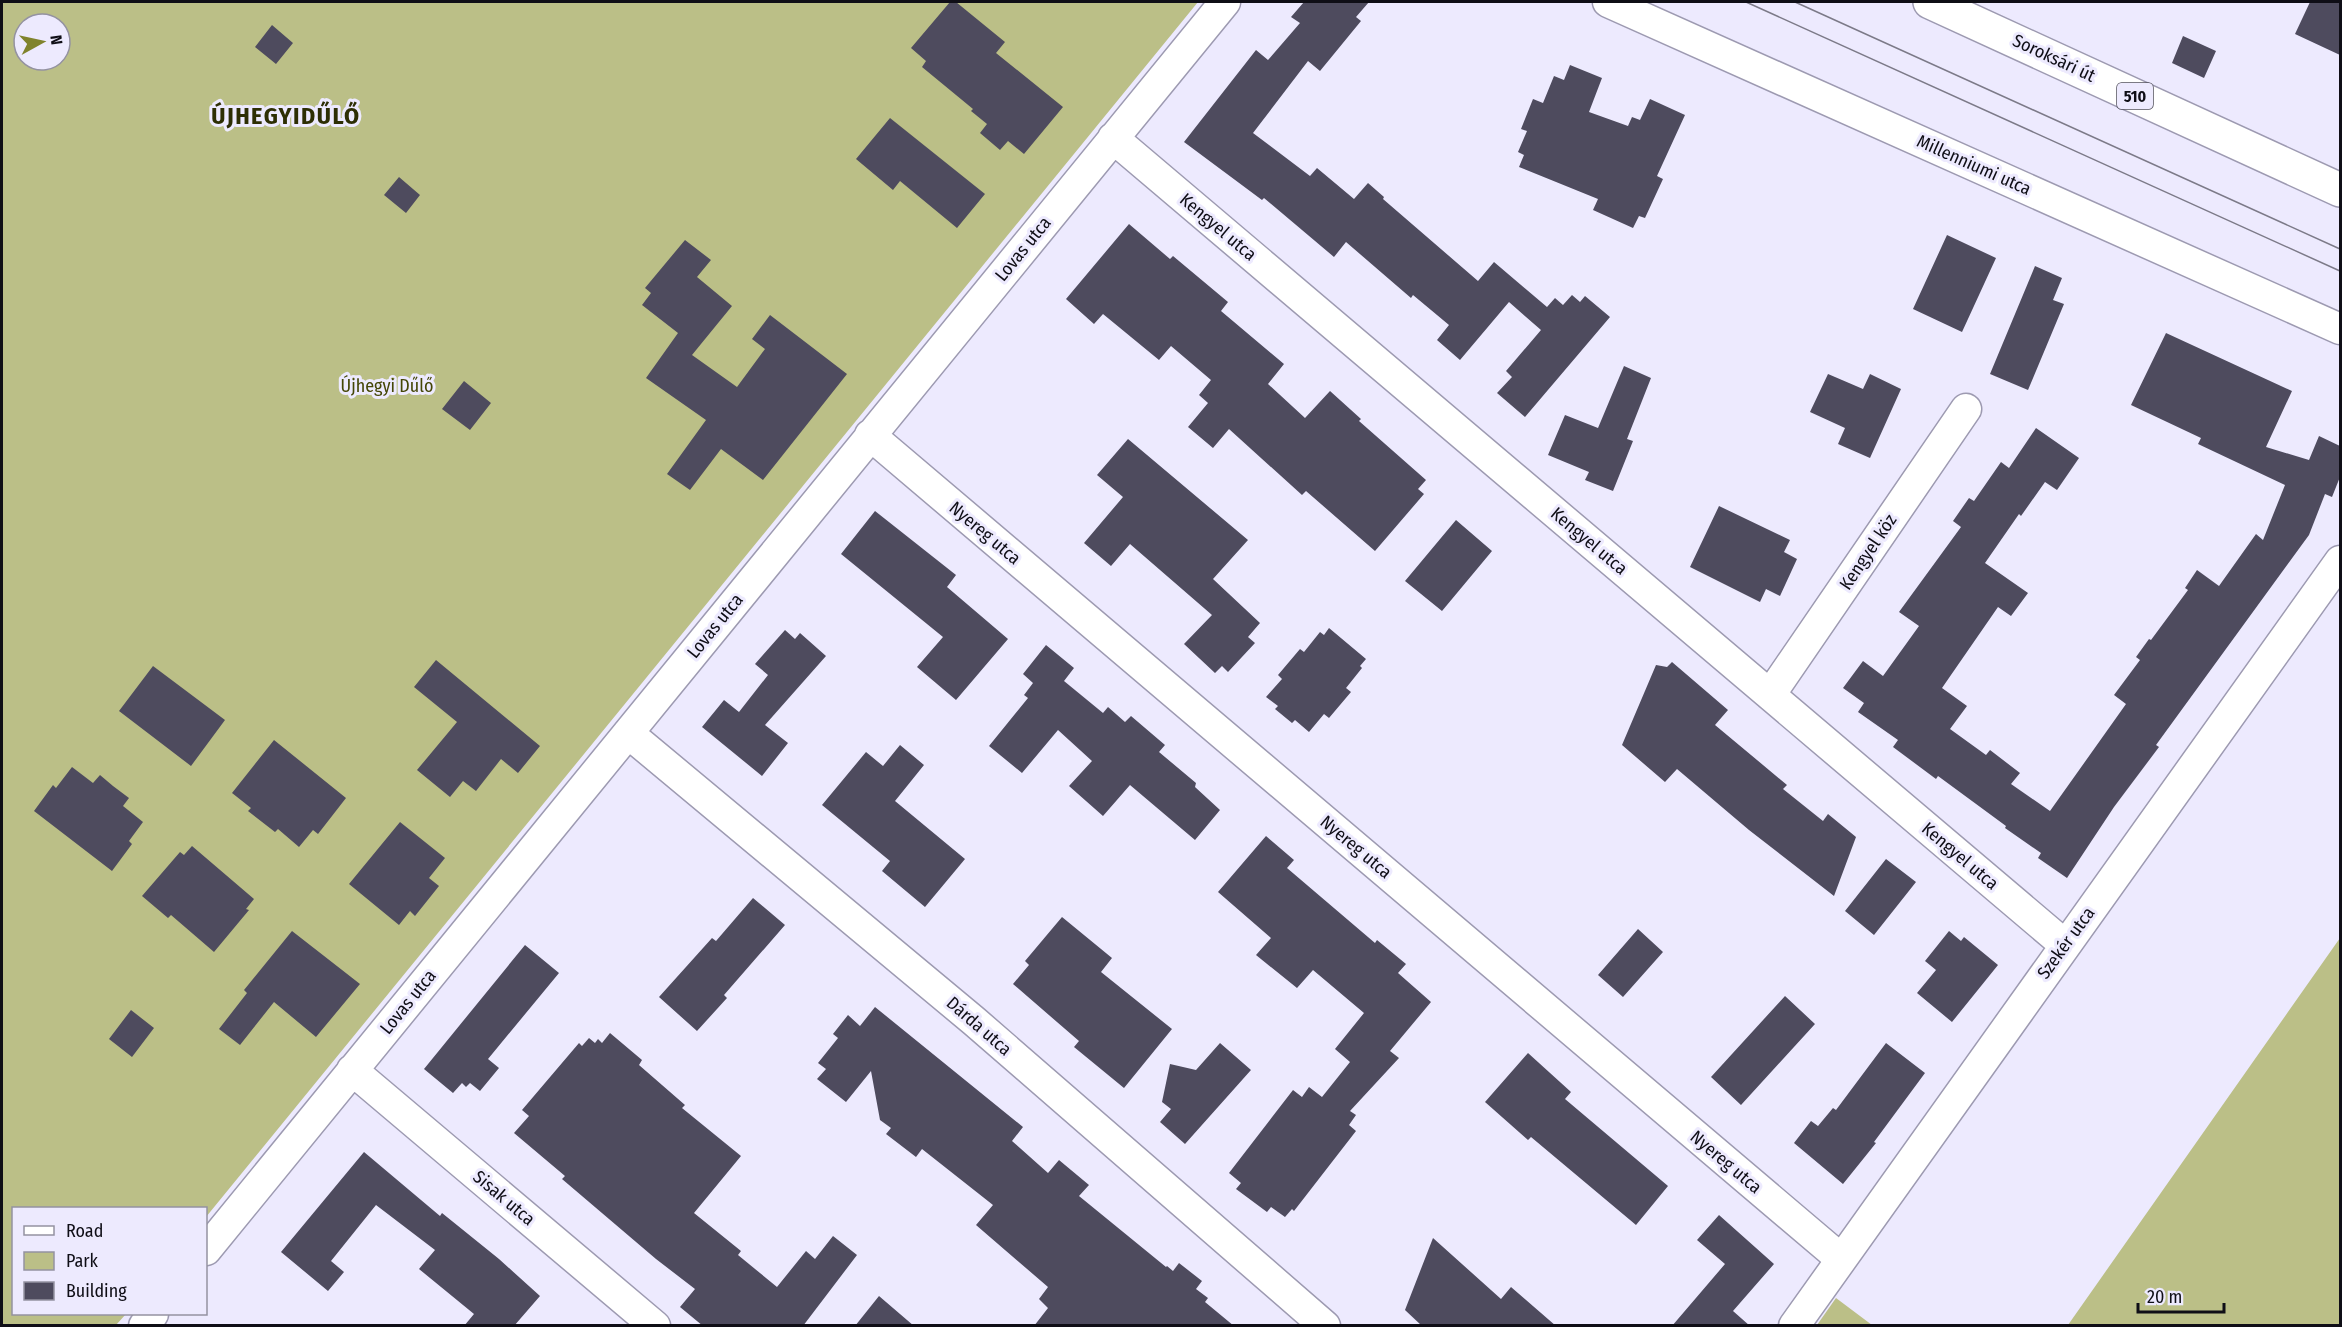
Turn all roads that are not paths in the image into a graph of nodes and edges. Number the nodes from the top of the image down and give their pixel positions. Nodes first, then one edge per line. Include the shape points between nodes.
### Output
1 (1225, 2) edge
2 (1608, 2) edge
3 (1930, 2) edge
4 (1113, 138) junction
5 (2340, 190) edge
6 (2340, 329) edge
7 (1966, 409) dead end
8 (870, 435) junction
9 (2340, 561) edge
10 (1770, 695) junction
11 (628, 732) junction
12 (2065, 945) junction
13 (352, 1070) junction
14 (207, 1249) edge
15 (1841, 1259) junction
16 (655, 1326) edge
17 (1325, 1326) edge
18 (1794, 1326) edge

1 - 4 street, Lovas utca
2 - 6 street, Millenniumi utca
3 - 5 main road, Soroksári út / 510
4 - 8 street, Lovas utca
4 - 10 street, Kengyel utca
7 - 10 street, Kengyel köz
8 - 11 street, Lovas utca
8 - 15 street, Nyereg utca
9 - 12 street, Szekér utca
10 - 12 street, Kengyel utca
11 - 13 street, Lovas utca
11 - 17 street, Dárda utca via 983,1029
12 - 15 street, Szekér utca
13 - 14 street, Lovas utca
13 - 16 street, Sisak utca
15 - 18 street, Szekér utca

